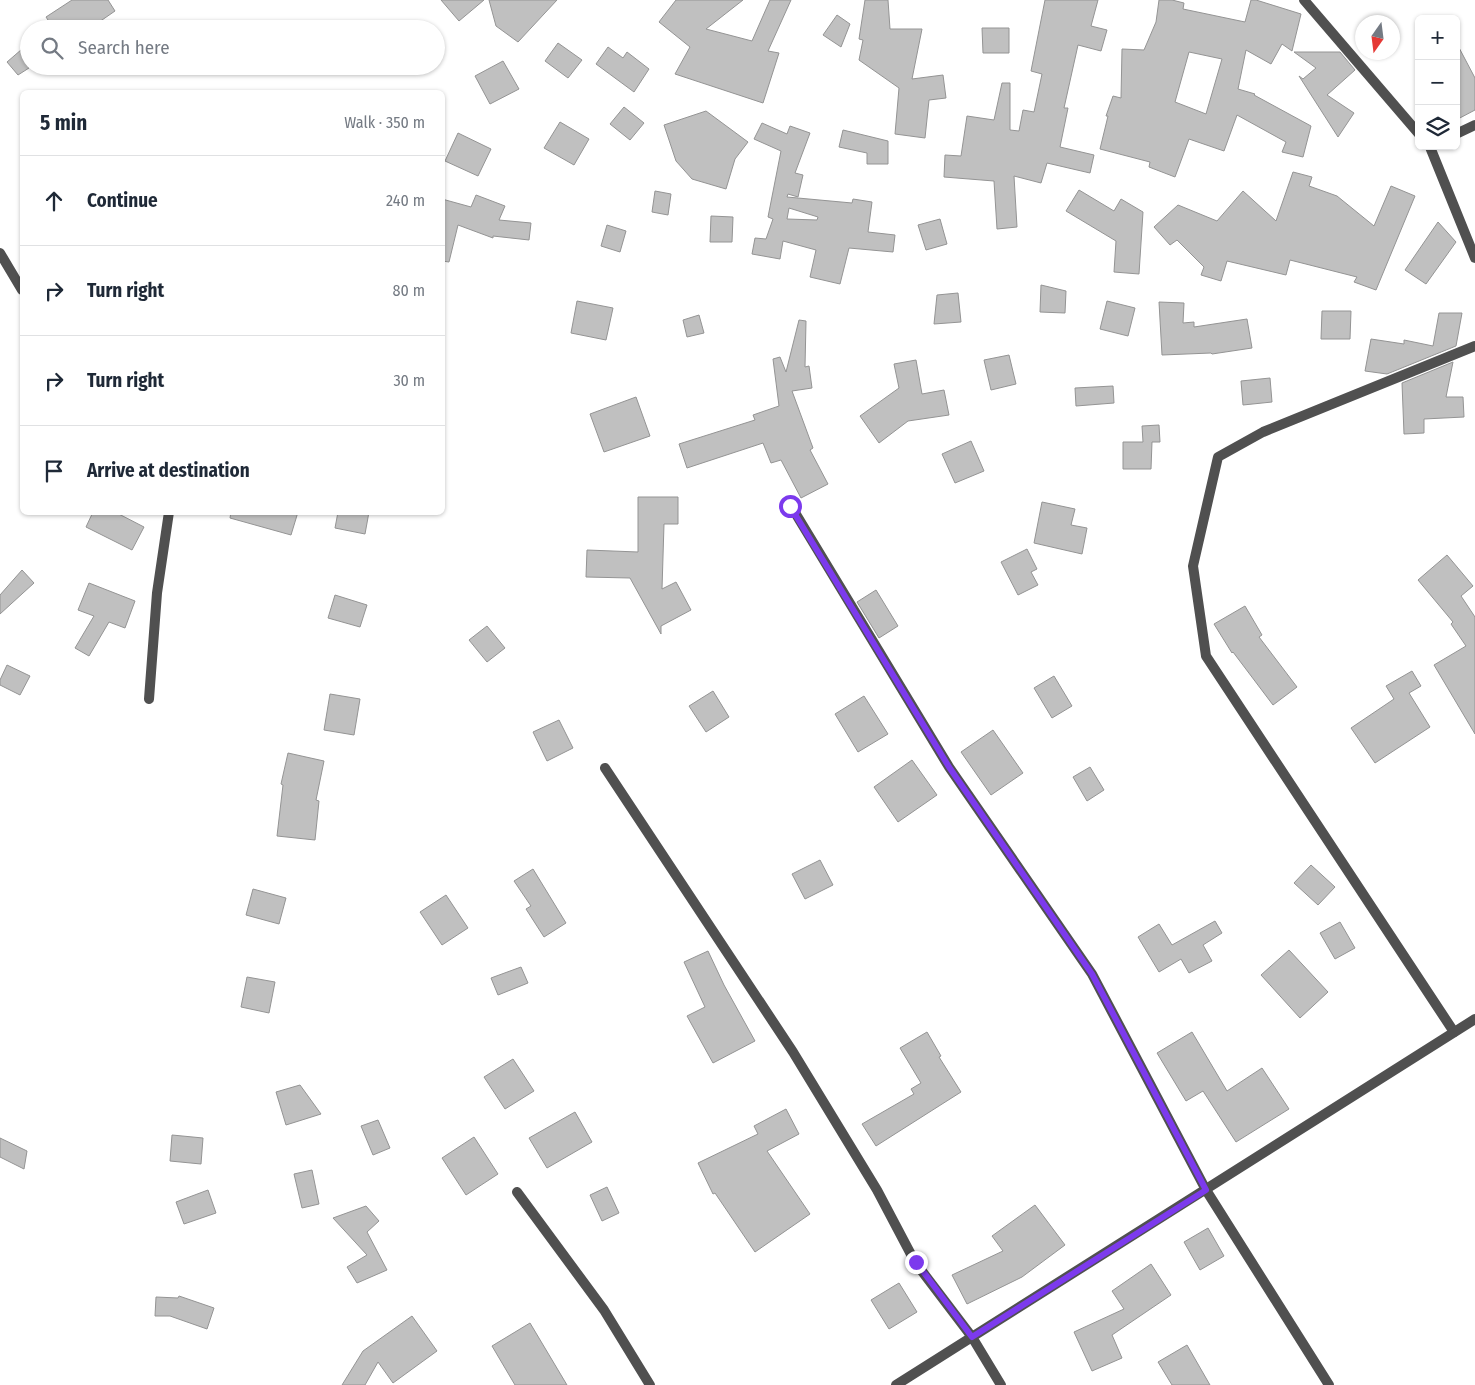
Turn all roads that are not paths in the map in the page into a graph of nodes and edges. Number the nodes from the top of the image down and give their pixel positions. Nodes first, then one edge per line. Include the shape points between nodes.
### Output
1 (1304, 0) edge
2 (1475, 125) edge
3 (1415, 129) edge
4 (1460, 132) edge
5 (1432, 150) edge
6 (0, 253) edge
7 (1475, 258) edge
8 (20, 287) edge
9 (1475, 346) edge
10 (790, 506) dead end
11 (169, 515) edge
12 (149, 699) dead end
13 (605, 768) dead end
14 (1475, 1019) edge
15 (1454, 1032) junction
16 (1206, 1190) junction
17 (517, 1192) dead end
18 (972, 1337) junction
19 (650, 1385) edge
20 (896, 1385) edge
21 (1000, 1385) edge
22 (1329, 1385) edge

1 - 3 street
2 - 4 street
5 - 7 street
6 - 8 street
9 - 15 street via 1263,432 1218,457 1193,566 1206,656
10 - 16 street via 949,767 1092,974
11 - 12 street via 157,593
13 - 18 street via 793,1052 877,1190 916,1262
14 - 15 street
15 - 16 street
16 - 18 street
16 - 22 street
17 - 19 street via 604,1310
18 - 20 street
18 - 21 street

